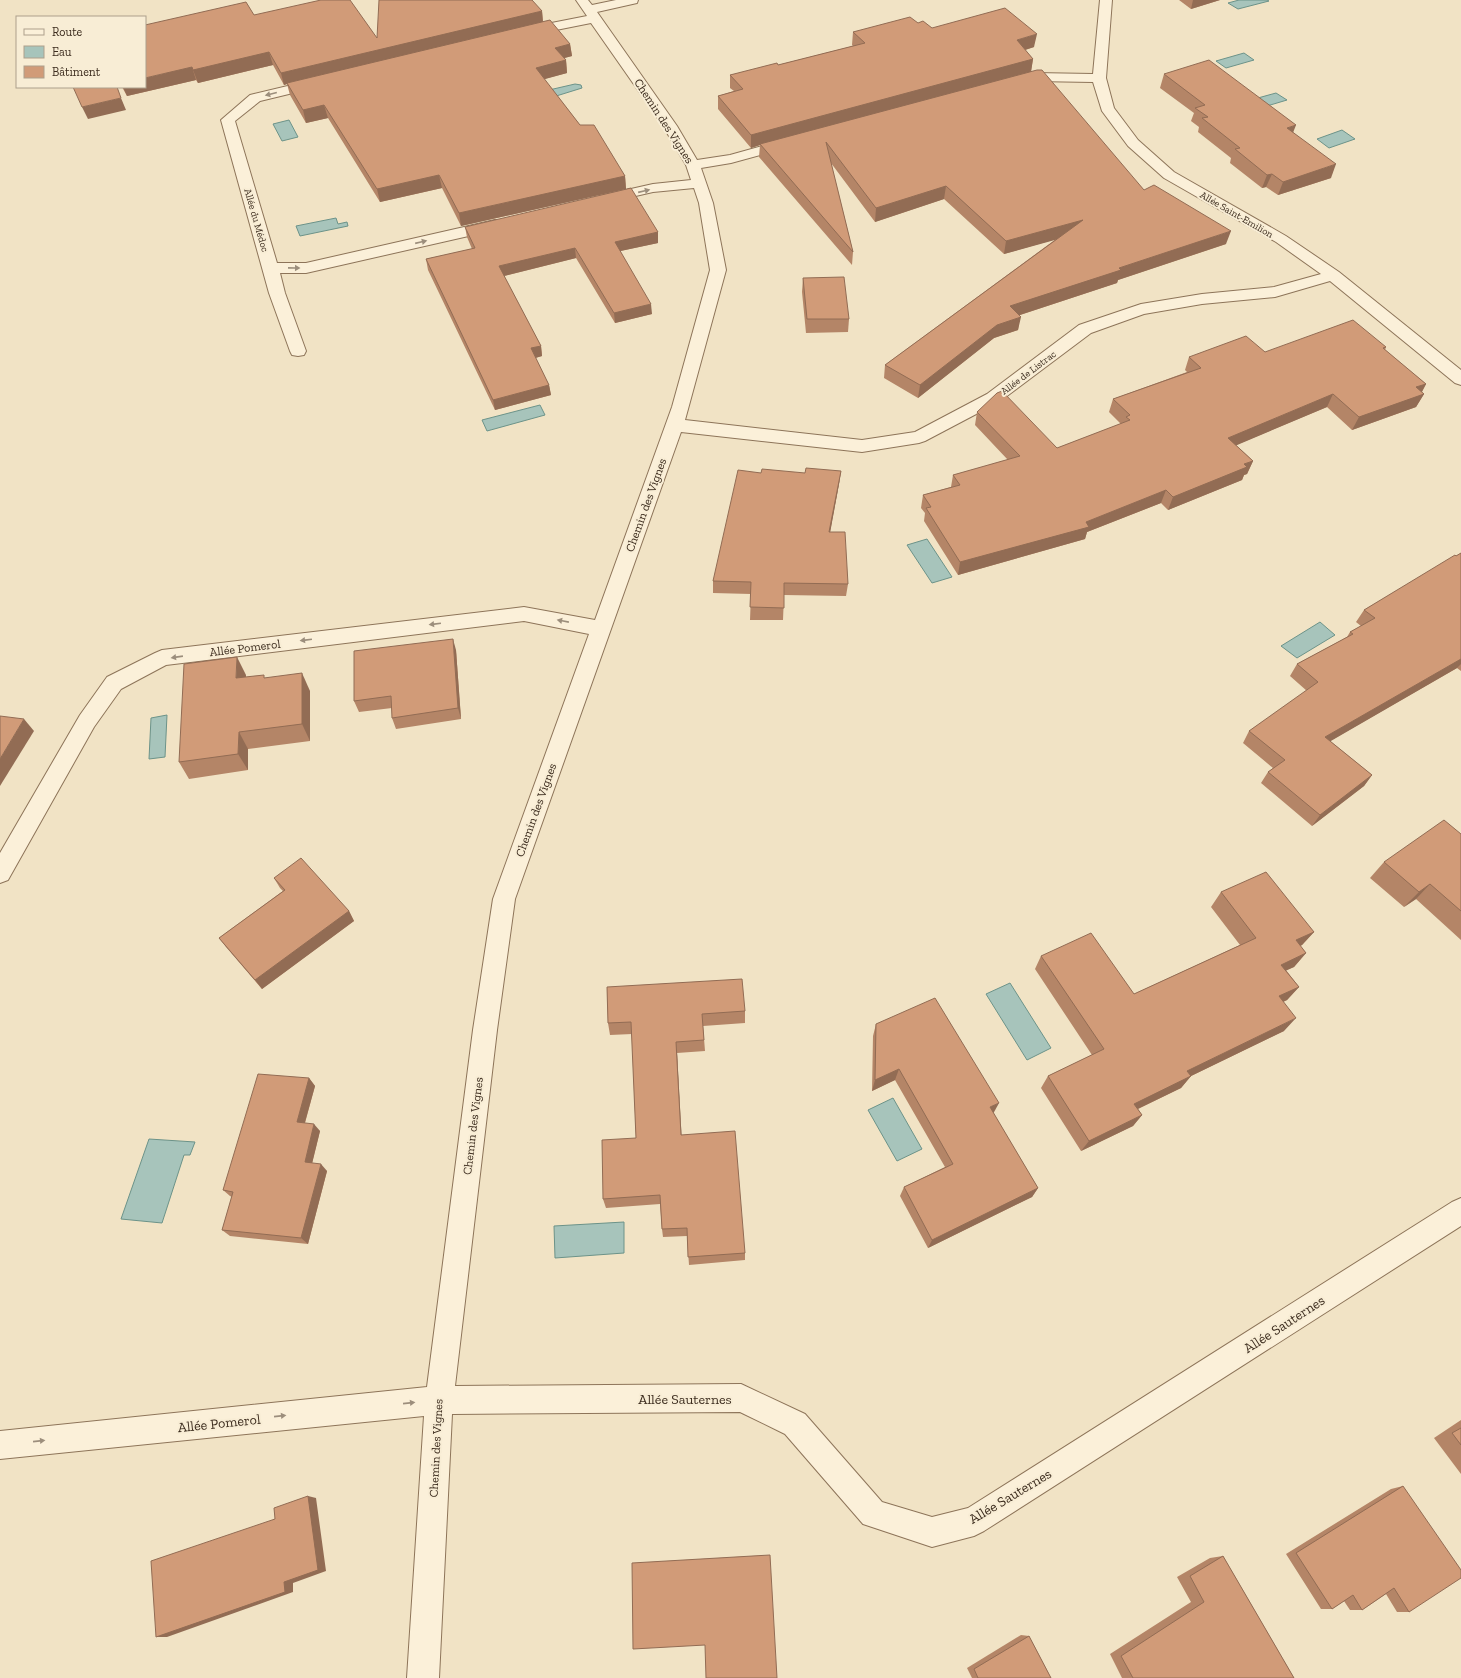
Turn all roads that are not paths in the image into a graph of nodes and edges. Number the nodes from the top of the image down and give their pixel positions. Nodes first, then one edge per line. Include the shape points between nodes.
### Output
1 (632, 0) edge
2 (1106, 0) edge
3 (588, 9) edge
4 (515, 34) edge
5 (1098, 78) junction
6 (332, 79) edge
7 (1004, 85) edge
8 (799, 140) edge
9 (697, 174) junction
10 (592, 202) edge
11 (506, 222) edge
12 (271, 268) junction
13 (1333, 275) junction
14 (298, 351) dead end
15 (1461, 379) edge
16 (674, 425) junction
17 (602, 628) junction
18 (0, 873) edge
19 (1461, 1211) edge
20 (439, 1400) junction
21 (0, 1445) edge
22 (423, 1678) edge

1 - 3 street
2 - 5 street, Allée Saint-Emilion
3 - 4 street
3 - 9 street, Chemin des Vignes via 670,126
5 - 7 street via 1034,77
5 - 13 street, Allée Saint-Emilion via 1107,108 1128,138 1169,176 1281,239
6 -> 12 street, Allée du Médoc via 255,98 228,120
8 - 9 street via 731,159
10 -> 9 street via 653,188
9 - 16 street, Chemin des Vignes via 706,203 718,270
12 -> 11 street, Allée du Médoc via 306,268
12 - 14 street via 277,293
13 - 15 street, Allée Saint-Emilion
13 - 16 street, Allée de Listrac via 1275,292 1202,299 1141,309 1085,329 993,398 919,438 862,446
16 - 17 street, Chemin des Vignes
17 -> 18 street, Allée Pomerol via 524,614 162,658 114,683 87,721
17 - 20 street, Chemin des Vignes via 504,899
19 - 20 street, Allée Sauternes via 974,1521 932,1532 873,1514 795,1424 741,1398
21 -> 20 street, Allée Pomerol
20 - 22 street, Chemin des Vignes

